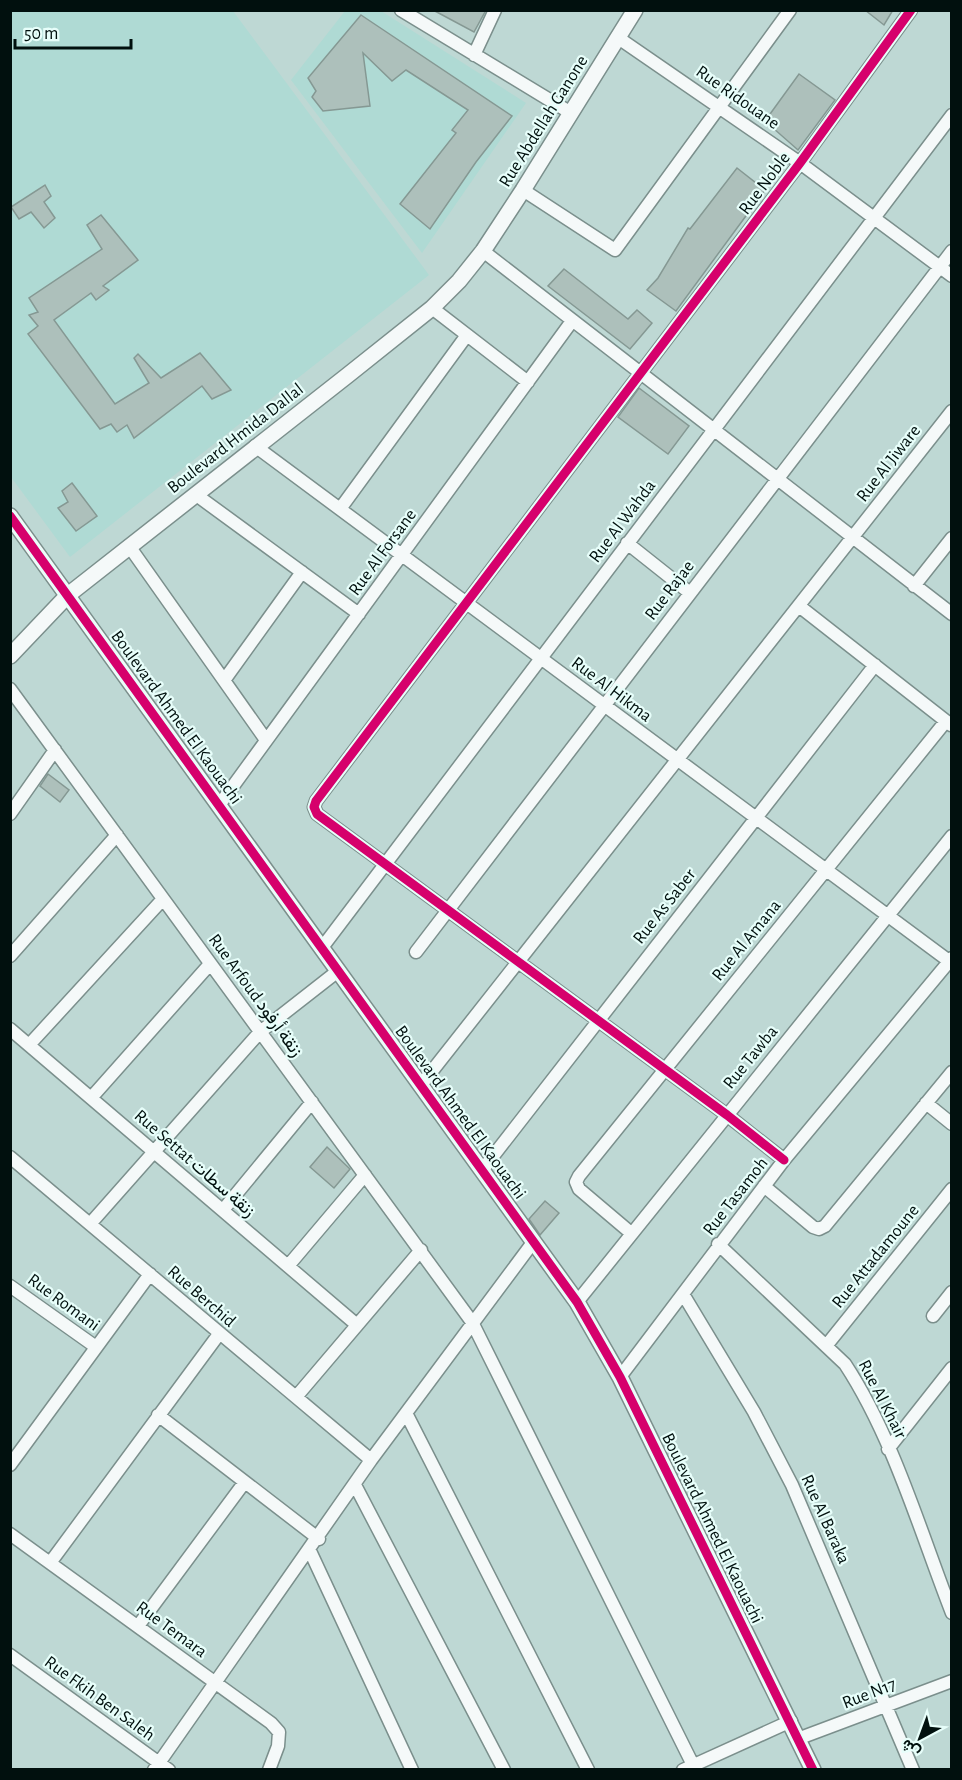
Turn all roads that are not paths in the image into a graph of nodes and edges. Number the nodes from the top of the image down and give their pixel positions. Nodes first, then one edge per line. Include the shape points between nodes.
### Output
1 (401, 10) edge
2 (495, 10) edge
3 (635, 10) edge
4 (790, 10) edge
5 (911, 10) edge
6 (617, 37) junction
7 (474, 55) junction
8 (722, 107) junction
9 (571, 114) junction
10 (951, 115) edge
11 (800, 163) junction
12 (523, 190) junction
13 (874, 218) junction
14 (483, 251) junction
15 (951, 251) edge
16 (939, 267) junction
17 (951, 276) edge
18 (432, 308) junction
19 (572, 321) junction
20 (467, 334) junction
21 (640, 373) junction
22 (528, 382) junction
23 (951, 411) edge
24 (713, 430) junction
25 (255, 446) junction
26 (777, 478) junction
27 (195, 494) junction
28 (340, 509) junction
29 (10, 516) edge
30 (852, 537) junction
31 (951, 538) edge
32 (627, 543) junction
33 (129, 546) junction
34 (402, 555) junction
35 (302, 572) junction
36 (914, 586) junction
37 (690, 593) junction
38 (68, 595) junction
39 (467, 603) junction
40 (799, 606) junction
41 (359, 614) junction
42 (951, 614) edge
43 (10, 656) edge
44 (540, 658) junction
45 (875, 666) junction
46 (225, 679) junction
47 (10, 688) edge
48 (604, 705) junction
49 (949, 723) edge
50 (266, 740) junction
51 (55, 750) junction
52 (677, 759) junction
53 (220, 804) junction
54 (10, 814) edge
55 (756, 819) junction
56 (117, 835) junction
57 (951, 836) edge
58 (385, 863) junction
59 (826, 870) junction
60 (163, 899) junction
61 (447, 909) junction
62 (888, 915) junction
63 (321, 949) junction
64 (416, 952) dead end
65 (10, 956) edge
66 (950, 959) edge
67 (519, 963) junction
68 (210, 964) junction
69 (338, 971) junction
70 (598, 1020) junction
71 (10, 1029) edge
72 (260, 1032) junction
73 (29, 1045) junction
74 (665, 1070) junction
75 (951, 1072) edge
76 (421, 1085) junction
77 (91, 1098) junction
78 (312, 1102) junction
79 (926, 1103) junction
80 (727, 1115) junction
81 (951, 1124) edge
82 (153, 1150) junction
83 (10, 1157) edge
84 (784, 1160) junction
85 (483, 1169) junction
86 (364, 1175) junction
87 (764, 1186) junction
88 (951, 1189) edge
89 (223, 1210) junction
90 (90, 1224) junction
91 (631, 1233) junction
92 (534, 1241) junction
93 (718, 1244) junction
94 (421, 1250) junction
95 (288, 1266) junction
96 (150, 1274) junction
97 (10, 1286) edge
98 (951, 1292) edge
99 (682, 1294) junction
100 (577, 1302) junction
101 (933, 1316) dead end
102 (472, 1322) junction
103 (357, 1325) junction
104 (219, 1334) junction
105 (826, 1346) junction
106 (96, 1347) junction
107 (951, 1368) edge
108 (620, 1377) junction
109 (296, 1397) junction
110 (406, 1413) junction
111 (158, 1415) junction
112 (888, 1449) junction
113 (371, 1460) junction
114 (10, 1465) edge
115 (244, 1483) junction
116 (355, 1485) junction
117 (10, 1534) edge
118 (319, 1539) junction
119 (310, 1551) junction
120 (50, 1563) junction
121 (946, 1584) edge
122 (951, 1613) edge
123 (138, 1626) junction
124 (10, 1655) edge
125 (951, 1681) edge
126 (216, 1684) junction
127 (886, 1706) junction
128 (791, 1721) junction
129 (800, 1738) junction
130 (161, 1767) edge
131 (688, 1767) edge
132 (269, 1770) edge
133 (412, 1770) edge
134 (504, 1770) edge
135 (588, 1770) edge
136 (813, 1770) edge
137 (913, 1770) edge

1 - 7 street
2 - 7 street
3 - 6 street, Rue Abdellah Ganone
4 - 8 street
5 - 11 street, Rue Noble
6 - 8 street, Rue Ridouane
6 - 9 street, Rue Abdellah Ganone
7 - 9 street
8 - 11 street, Rue Ridouane
8 - 12 street via 615,250
9 - 12 street, Rue Abdellah Ganone
10 - 13 street, Rue Al Wahda
11 - 13 street, Rue Ridouane
11 - 21 street, Rue Noble
12 - 14 street, Rue Abdellah Ganone
13 - 16 street, Rue Ridouane
13 - 24 street, Rue Al Wahda
14 - 18 street, Boulevard Hmida Dallal
14 - 19 street
15 - 16 street, Rue Rajae
16 - 17 street, Rue Ridouane
16 - 26 street, Rue Rajae
18 - 20 street
18 - 25 street, Boulevard Hmida Dallal
19 - 21 street
19 - 22 street, Rue Al Forsane
20 - 22 street
20 - 28 street
21 - 24 street
21 - 39 street, Rue Noble
22 - 34 street, Rue Al Forsane
23 - 30 street, Rue Al Jiware
24 - 26 street
24 - 32 street, Rue Al Wahda
25 - 27 street, Boulevard Hmida Dallal
25 - 28 street, Rue Al Hikma
26 - 30 street
26 - 37 street, Rue Rajae
27 - 33 street, Boulevard Hmida Dallal
27 - 35 street
28 - 34 street, Rue Al Hikma
29 - 38 street, Boulevard Ahmed El Kaouachi
30 - 36 street
30 - 40 street, Rue Al Jiware
31 - 36 street
32 - 37 street
32 - 44 street, Rue Al Wahda
33 - 38 street, Boulevard Hmida Dallal
33 - 46 street
34 - 39 street, Rue Al Hikma
34 - 41 street, Rue Al Forsane
35 - 41 street
35 - 46 street
36 - 42 street
37 - 48 street, Rue Rajae
38 - 43 street, Boulevard Hmida Dallal
38 - 53 street, Boulevard Ahmed El Kaouachi
39 - 44 street, Rue Al Hikma
39 - 58 street, Rue Noble via 314,807 317,814
40 - 45 street
40 - 52 street, Rue Al Jiware
41 - 50 street, Rue Al Forsane
44 - 48 street, Rue Al Hikma
44 - 58 street, Rue Al Wahda
45 - 49 street
45 - 55 street, Rue As Saber
46 - 50 street
47 - 51 street, Rue Arfoud زنقة أرفود
48 - 52 street, Rue Al Hikma
48 - 61 street, Rue Rajae
49 - 59 street, Rue Al Amana
50 - 53 street, Rue Al Forsane
51 - 54 street
51 - 56 street, Rue Arfoud زنقة أرفود
52 - 55 street, Rue Al Hikma
52 - 67 street, Rue Al Jiware
53 - 63 street, Boulevard Ahmed El Kaouachi
55 - 59 street, Rue Al Hikma
55 - 70 street, Rue As Saber
56 - 60 street, Rue Arfoud زنقة أرفود
56 - 65 street
57 - 62 street, Rue Tawba
58 - 61 street
58 - 63 street, Rue Al Wahda
59 - 62 street, Rue Al Hikma
59 - 74 street, Rue Al Amana
60 - 68 street, Rue Arfoud زنقة أرفود
60 - 73 street
61 - 64 street, Rue Rajae
61 - 67 street
62 - 66 street, Rue Al Hikma
62 - 80 street, Rue Tawba
63 - 69 street, Boulevard Ahmed El Kaouachi
66 - 84 street, Rue Tasamoh
67 - 70 street
67 - 76 street, Rue Al Jiware
68 - 72 street, Rue Arfoud زنقة أرفود
68 - 77 street
69 - 72 street
69 - 76 street, Boulevard Ahmed El Kaouachi
70 - 74 street
70 - 85 street, Rue As Saber
71 - 73 street, Rue Settat زنقة سطات
72 - 78 street, Rue Arfoud زنقة أرفود
72 - 82 street
73 - 77 street, Rue Settat زنقة سطات
74 - 80 street
74 - 91 street, Rue Al Amana via 576,1182 579,1189
75 - 79 street
76 - 85 street, Boulevard Ahmed El Kaouachi
77 - 82 street, Rue Settat زنقة سطات
78 - 86 street, Rue Arfoud زنقة أرفود
78 - 89 street
79 - 81 street
79 - 87 street via 825,1226 819,1229
80 - 84 street
80 - 91 street, Rue Tawba
82 - 89 street, Rue Settat زنقة سطات
82 - 90 street
83 - 90 street, Rue Berchid
84 - 87 street, Rue Tasamoh
85 - 92 street, Boulevard Ahmed El Kaouachi
86 - 94 street, Rue Arfoud زنقة أرفود
86 - 95 street
87 - 93 street, Rue Tasamoh
88 - 105 street, Rue Attadamoune
89 - 95 street, Rue Settat زنقة سطات
90 - 96 street, Rue Berchid
91 - 100 street, Rue Tawba
92 - 100 street, Boulevard Ahmed El Kaouachi
92 - 102 street
93 - 99 street, Rue Tasamoh
93 - 105 street, Rue Al Khair
94 - 102 street, Rue Arfoud زنقة أرفود
94 - 103 street
95 - 103 street, Rue Settat زنقة سطات
96 - 104 street, Rue Berchid
96 - 106 street
97 - 106 street, Rue Romani
98 - 101 street
99 - 108 street, Rue Tasamoh
99 - 127 street, Rue Al Baraka via 754,1412 792,1485
100 - 108 street, Boulevard Ahmed El Kaouachi
102 - 110 street
102 - 131 street, Rue Arfoud زنقة أرفود
103 - 109 street
104 - 109 street, Rue Berchid
104 - 111 street
105 - 112 street, Rue Al Khair via 856,1381
106 - 114 street
107 - 112 street
108 - 128 street, Boulevard Ahmed El Kaouachi
109 - 113 street, Rue Berchid
110 - 113 street
110 - 135 street
111 - 115 street
111 - 120 street
112 - 121 street, Rue Al Khair
113 - 116 street
115 - 118 street
115 - 123 street
116 - 118 street
116 - 134 street
117 - 120 street, Rue Temara
118 - 119 street
119 - 126 street
119 - 133 street
120 - 123 street, Rue Temara
121 - 122 street, Rue Al Khair
123 - 126 street, Rue Temara
124 - 130 street, Rue Fkih Ben Saleh
125 - 127 street, Rue N17
126 - 130 street
126 - 132 street, Rue Temara via 279,1732
127 - 129 street, Rue N17
127 - 137 street, Rue Al Baraka
128 - 129 street, Boulevard Ahmed El Kaouachi
128 - 131 street
129 - 136 street, Boulevard Ahmed El Kaouachi

